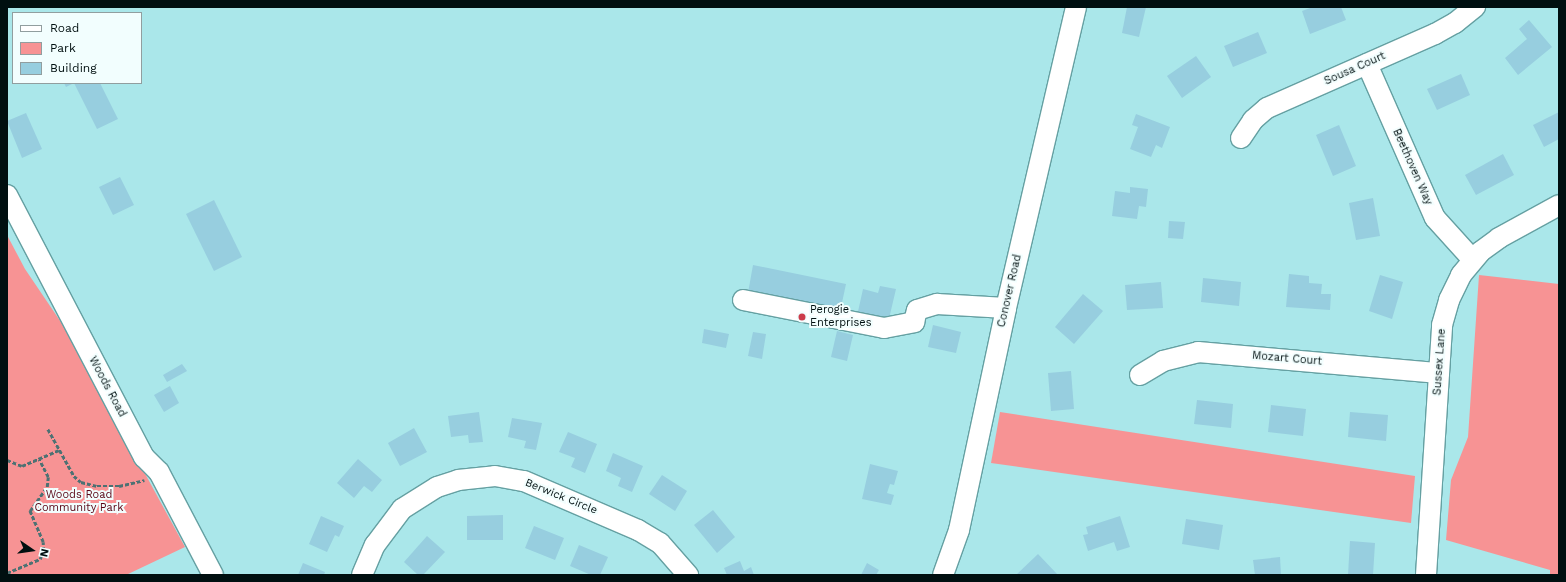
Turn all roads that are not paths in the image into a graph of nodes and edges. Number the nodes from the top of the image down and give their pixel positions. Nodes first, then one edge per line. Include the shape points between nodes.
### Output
1 (1076, 7) edge
2 (1475, 7) edge
3 (1367, 64) junction
4 (1242, 138) dead end
5 (7, 195) edge
6 (1559, 205) edge
7 (1472, 259) junction
8 (743, 300) dead end
9 (1006, 308) junction
10 (1439, 373) junction
11 (1140, 375) dead end
12 (213, 575) edge
13 (362, 575) edge
14 (688, 575) edge
15 (943, 575) edge
16 (1426, 575) edge

1 - 9 street, Conover Road
2 - 3 street, Sousa Court via 1445,30
3 - 4 street, Sousa Court via 1261,112
3 - 7 street, Beethoven Way via 1435,218
5 - 12 street, Woods Road via 144,457 159,472
6 - 7 street, Sussex Lane via 1499,238
7 - 10 street, Sussex Lane via 1457,282 1446,308 1442,325
8 - 9 street via 884,328 914,322 917,310 937,304
9 - 15 street, Conover Road via 959,530
10 - 11 street, Mozart Court via 1198,352 1173,356 1151,366
10 - 16 street, Sussex Lane
13 - 14 street, Berwick Circle via 375,545 402,508 437,487 458,480 495,476 524,481 638,530 660,544

